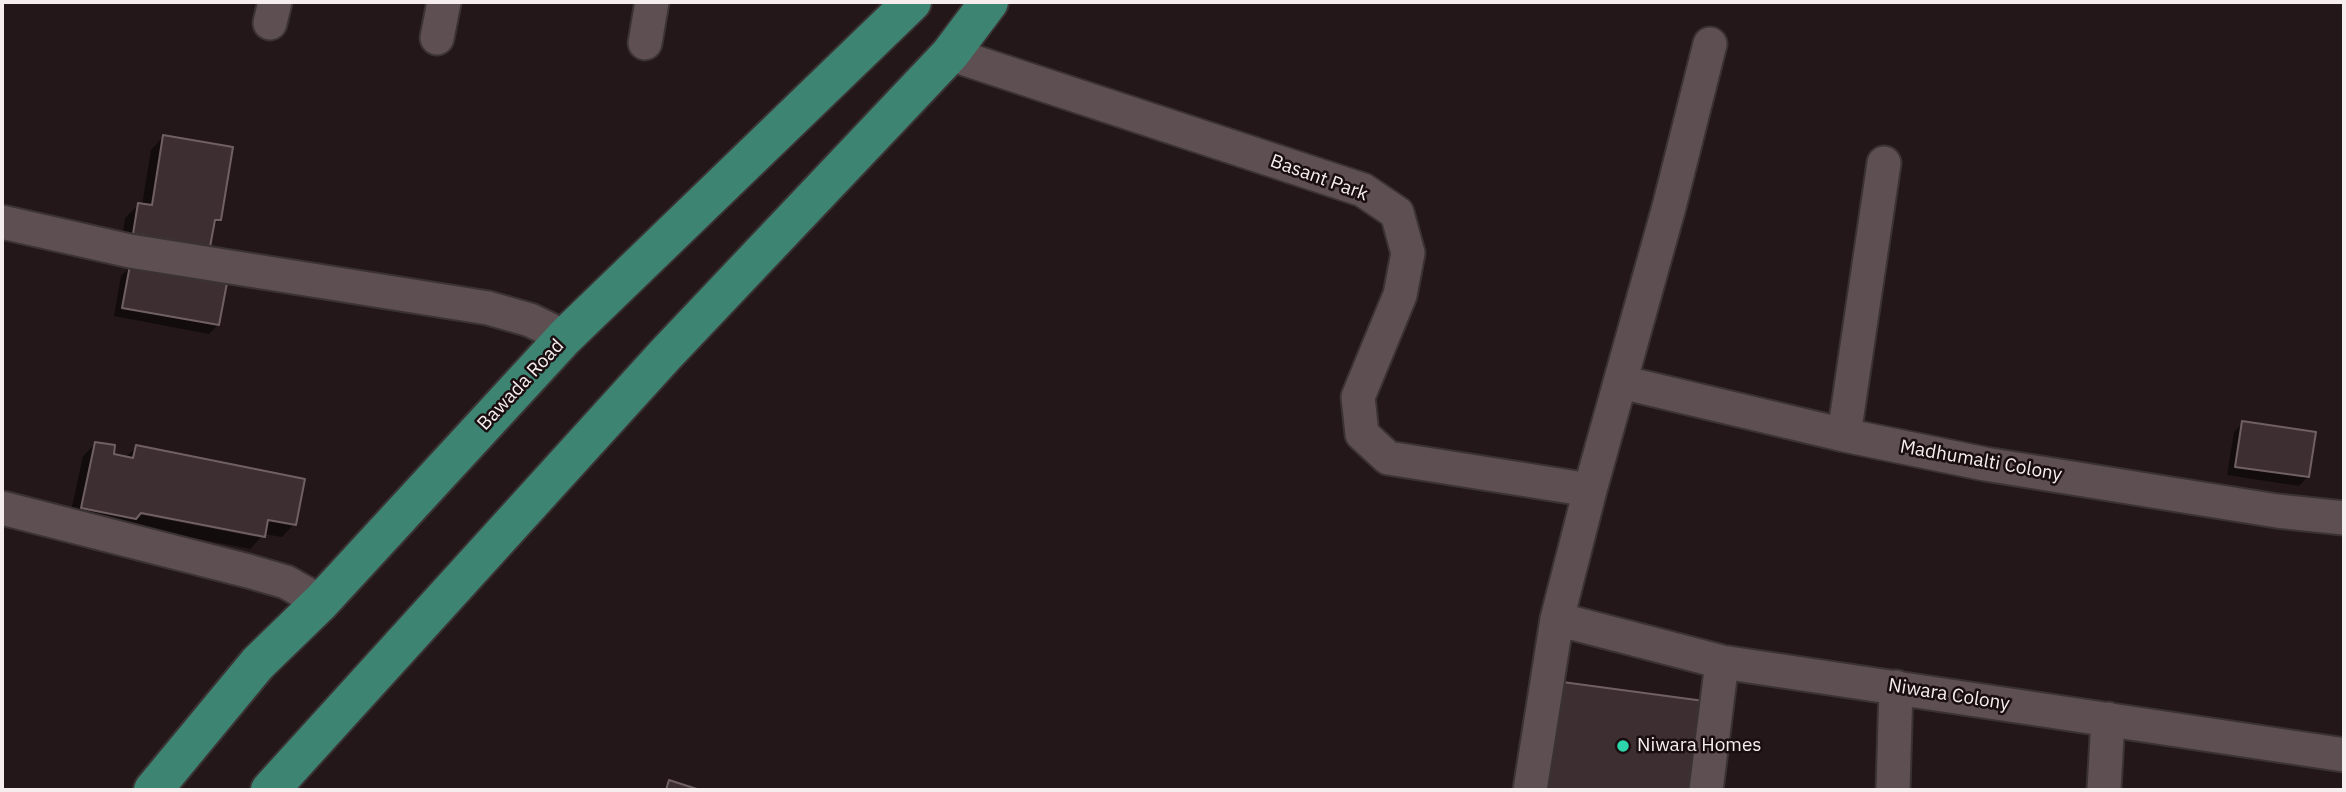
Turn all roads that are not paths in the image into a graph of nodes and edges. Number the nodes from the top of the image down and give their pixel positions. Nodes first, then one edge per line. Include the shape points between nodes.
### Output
1 (444, 2) edge
2 (652, 2) edge
3 (912, 2) edge
4 (989, 2) edge
5 (437, 38) dead end
6 (645, 43) dead end
7 (1710, 44) dead end
8 (950, 54) junction
9 (1884, 163) dead end
10 (2, 222) edge
11 (565, 337) junction
12 (1621, 382) junction
13 (1844, 435) junction
14 (1590, 490) junction
15 (2, 508) edge
16 (2344, 518) edge
17 (321, 602) junction
18 (1557, 619) junction
19 (1722, 662) junction
20 (1896, 687) junction
21 (2108, 719) junction
22 (2344, 755) edge
23 (153, 790) edge
24 (271, 790) edge
25 (1530, 790) edge
26 (1706, 790) edge
27 (1893, 790) edge
28 (2104, 790) edge

1 - 5 street
2 - 6 street
3 - 11 main road, Bawada Road
4 - 8 main road
7 - 12 street
8 - 14 street, Basant Park via 1363,190 1397,213 1408,253 1400,295 1358,397 1362,434 1388,458
8 - 24 main road via 665,355
9 - 13 street
10 - 11 street via 130,251 488,308 530,320
11 - 17 main road, Bawada Road
12 - 13 street, Madhumalti Colony
12 - 14 street
13 - 16 street, Madhumalti Colony via 1985,464
14 - 18 street
15 - 17 street via 286,582
17 - 23 main road, Bawada Road via 258,663
18 - 19 street, Niwara Colony
18 - 25 street
19 - 20 street, Niwara Colony
19 - 26 street
20 - 21 street, Niwara Colony
20 - 27 street
21 - 22 street, Niwara Colony
21 - 28 street

